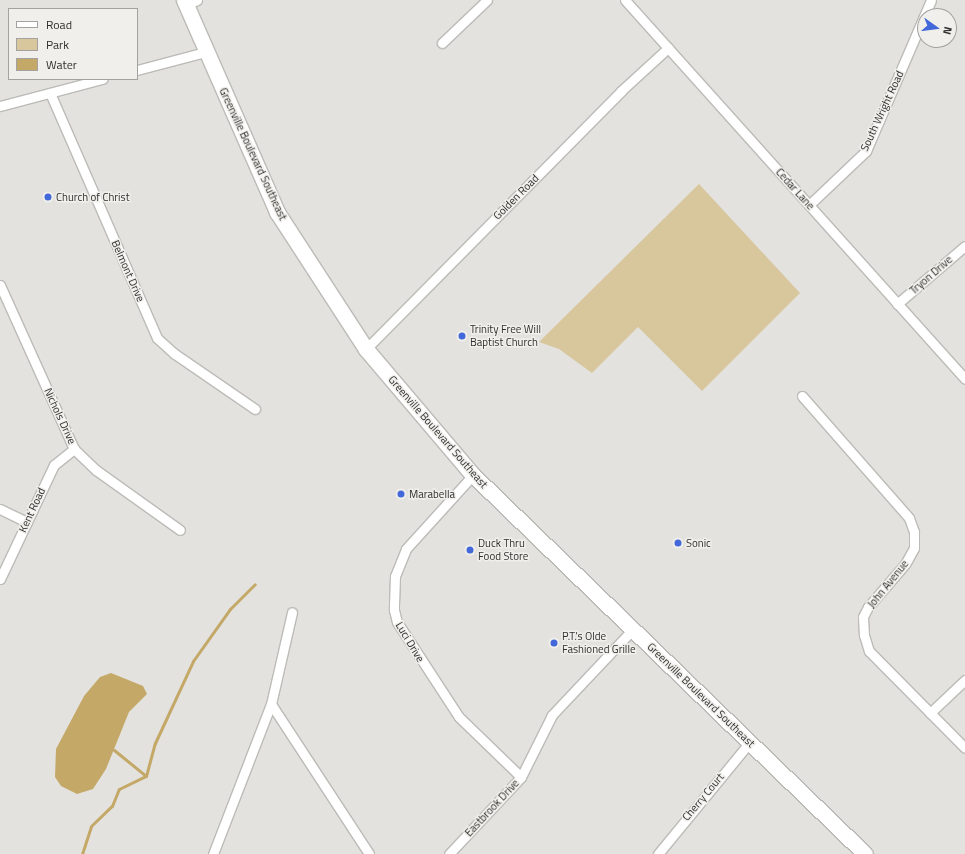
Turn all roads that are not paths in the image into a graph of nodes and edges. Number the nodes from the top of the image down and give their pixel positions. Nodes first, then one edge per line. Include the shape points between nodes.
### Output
1 (487, 0) edge
2 (625, 0) edge
3 (931, 0) edge
4 (189, 2) edge
5 (442, 43) dead end
6 (668, 48) junction
7 (205, 52) junction
8 (138, 70) edge
9 (98, 80) edge
10 (50, 93) junction
11 (0, 106) edge
12 (809, 205) junction
13 (965, 246) edge
14 (0, 285) edge
15 (898, 304) junction
16 (366, 349) junction
17 (965, 379) edge
18 (802, 396) dead end
19 (255, 409) dead end
20 (74, 449) junction
21 (473, 475) junction
22 (0, 509) edge
23 (27, 522) junction
24 (180, 530) dead end
25 (0, 579) edge
26 (292, 612) dead end
27 (633, 629) junction
28 (965, 680) edge
29 (271, 704) junction
30 (930, 713) junction
31 (750, 742) junction
32 (965, 748) edge
33 (521, 777) junction
34 (213, 854) edge
35 (369, 854) edge
36 (449, 854) edge
37 (658, 854) edge
38 (865, 854) edge

1 - 5 street
2 - 6 street, Cedar Lane
3 - 12 street, South Wright Road via 866,151
4 - 7 highway, Greenville Boulevard Southeast
6 - 12 street, Cedar Lane
6 - 16 street, Golden Road via 621,91
7 - 8 street
7 - 16 highway, Greenville Boulevard Southeast via 277,212
9 - 10 street
10 - 11 street
10 - 19 street, Belmont Drive via 157,338 175,354
12 - 15 street, Cedar Lane
13 - 15 street, Tryon Drive
14 - 20 street, Nichols Drive
15 - 17 street, Cedar Lane
16 - 21 highway, Greenville Boulevard Southeast
18 - 30 street, John Avenue via 909,518 914,532 914,548 905,564 868,607 863,617 864,635 869,651
20 - 23 street, Kent Road via 54,465
20 - 24 street, Nichols Drive via 96,470
21 - 27 highway, Greenville Boulevard Southeast
21 - 33 street, Luci Drive via 406,549 395,576 394,610 397,622 459,717
22 - 23 street
23 - 25 street, Kent Road
26 - 29 street
27 - 31 highway, Greenville Boulevard Southeast
27 - 33 street, Eastbrook Drive via 552,715
28 - 30 street
29 - 34 street
29 - 35 street
30 - 32 street, John Avenue
31 - 37 street, Cherry Court
31 - 38 highway, Greenville Boulevard Southeast
33 - 36 street, Eastbrook Drive

